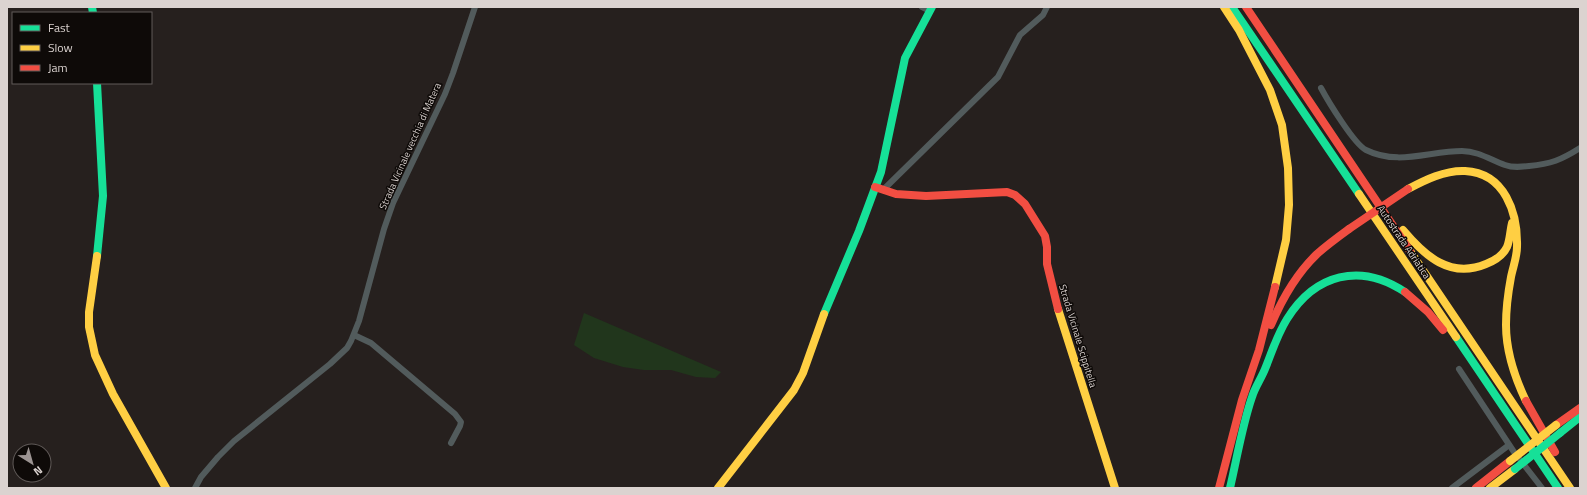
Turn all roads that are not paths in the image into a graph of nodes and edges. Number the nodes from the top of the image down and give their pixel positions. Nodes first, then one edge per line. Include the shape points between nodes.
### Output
1 (475, 7) edge
2 (1047, 7) edge
3 (1224, 7) edge
4 (1232, 7) edge
5 (1246, 7) edge
6 (928, 8) edge
7 (97, 84) edge
8 (1321, 88) dead end
9 (1330, 131) junction
10 (1580, 148) edge
11 (879, 189) junction
12 (1514, 211) junction
13 (354, 335) junction
14 (1262, 352) junction
15 (1459, 370) dead end
16 (1252, 394) junction
17 (1242, 400) junction
18 (1580, 408) edge
19 (1580, 417) edge
20 (1558, 429) junction
21 (451, 443) dead end
22 (1509, 445) junction
23 (1528, 445) junction
24 (161, 478) junction
25 (161, 488) edge
26 (166, 488) edge
27 (196, 488) edge
28 (718, 488) edge
29 (1115, 488) edge
30 (1219, 488) edge
31 (1230, 488) edge
32 (1452, 488) edge
33 (1476, 488) edge
34 (1490, 488) edge
35 (1542, 488) edge
36 (1558, 488) edge
37 (1570, 488) edge
38 (1577, 488) edge

1 - 13 street, Strada Vicinale vecchia di Matera via 453,73 386,223
2 - 11 street via 1020,35 998,77
3 - 17 main road via 1247,43 1270,90 1282,125 1288,168 1289,205 1286,240 1259,350
4 - 23 main road, Autostrada Adriatica
5 - 9 main road, Autostrada Adriatica
6 - 11 main road via 905,58
7 - 24 main road via 103,196 89,312 89,332 94,355 102,374
8 - 10 street via 1364,149 1391,157 1476,152 1516,168 1548,164
9 - 12 main road via 1409,238 1444,266 1475,270 1500,257 1507,247
9 - 37 main road, Autostrada Adriatica
11 - 28 main road via 818,330 798,384
11 - 29 main road, Strada Vicinale Scippitella via 896,194 926,196 1007,192 1025,204 1045,236 1047,264 1059,315
12 - 14 main road, bridge via 1502,188 1483,174 1459,171 1447,173 1427,179 1408,189 1349,229 1301,270 1279,305
12 - 38 main road via 1517,250 1506,305 1510,360 1520,391
13 - 21 street via 371,343 455,414 461,422
13 - 27 street, Strada Vicinale vecchia di Matera via 339,356 218,457 201,476
14 - 16 main road
14 - 17 main road
15 - 22 street
16 - 23 main road via 1285,322 1308,293 1319,285 1344,275 1378,277 1409,294 1437,322 1487,394
16 - 31 main road
17 - 30 main road
18 - 20 main road
19 - 20 main road
20 - 33 main road, bridge via 1510,461
20 - 34 main road, bridge via 1515,469
22 - 32 street
22 - 35 street
23 - 36 main road, Autostrada Adriatica
24 - 25 main road
24 - 26 main road

